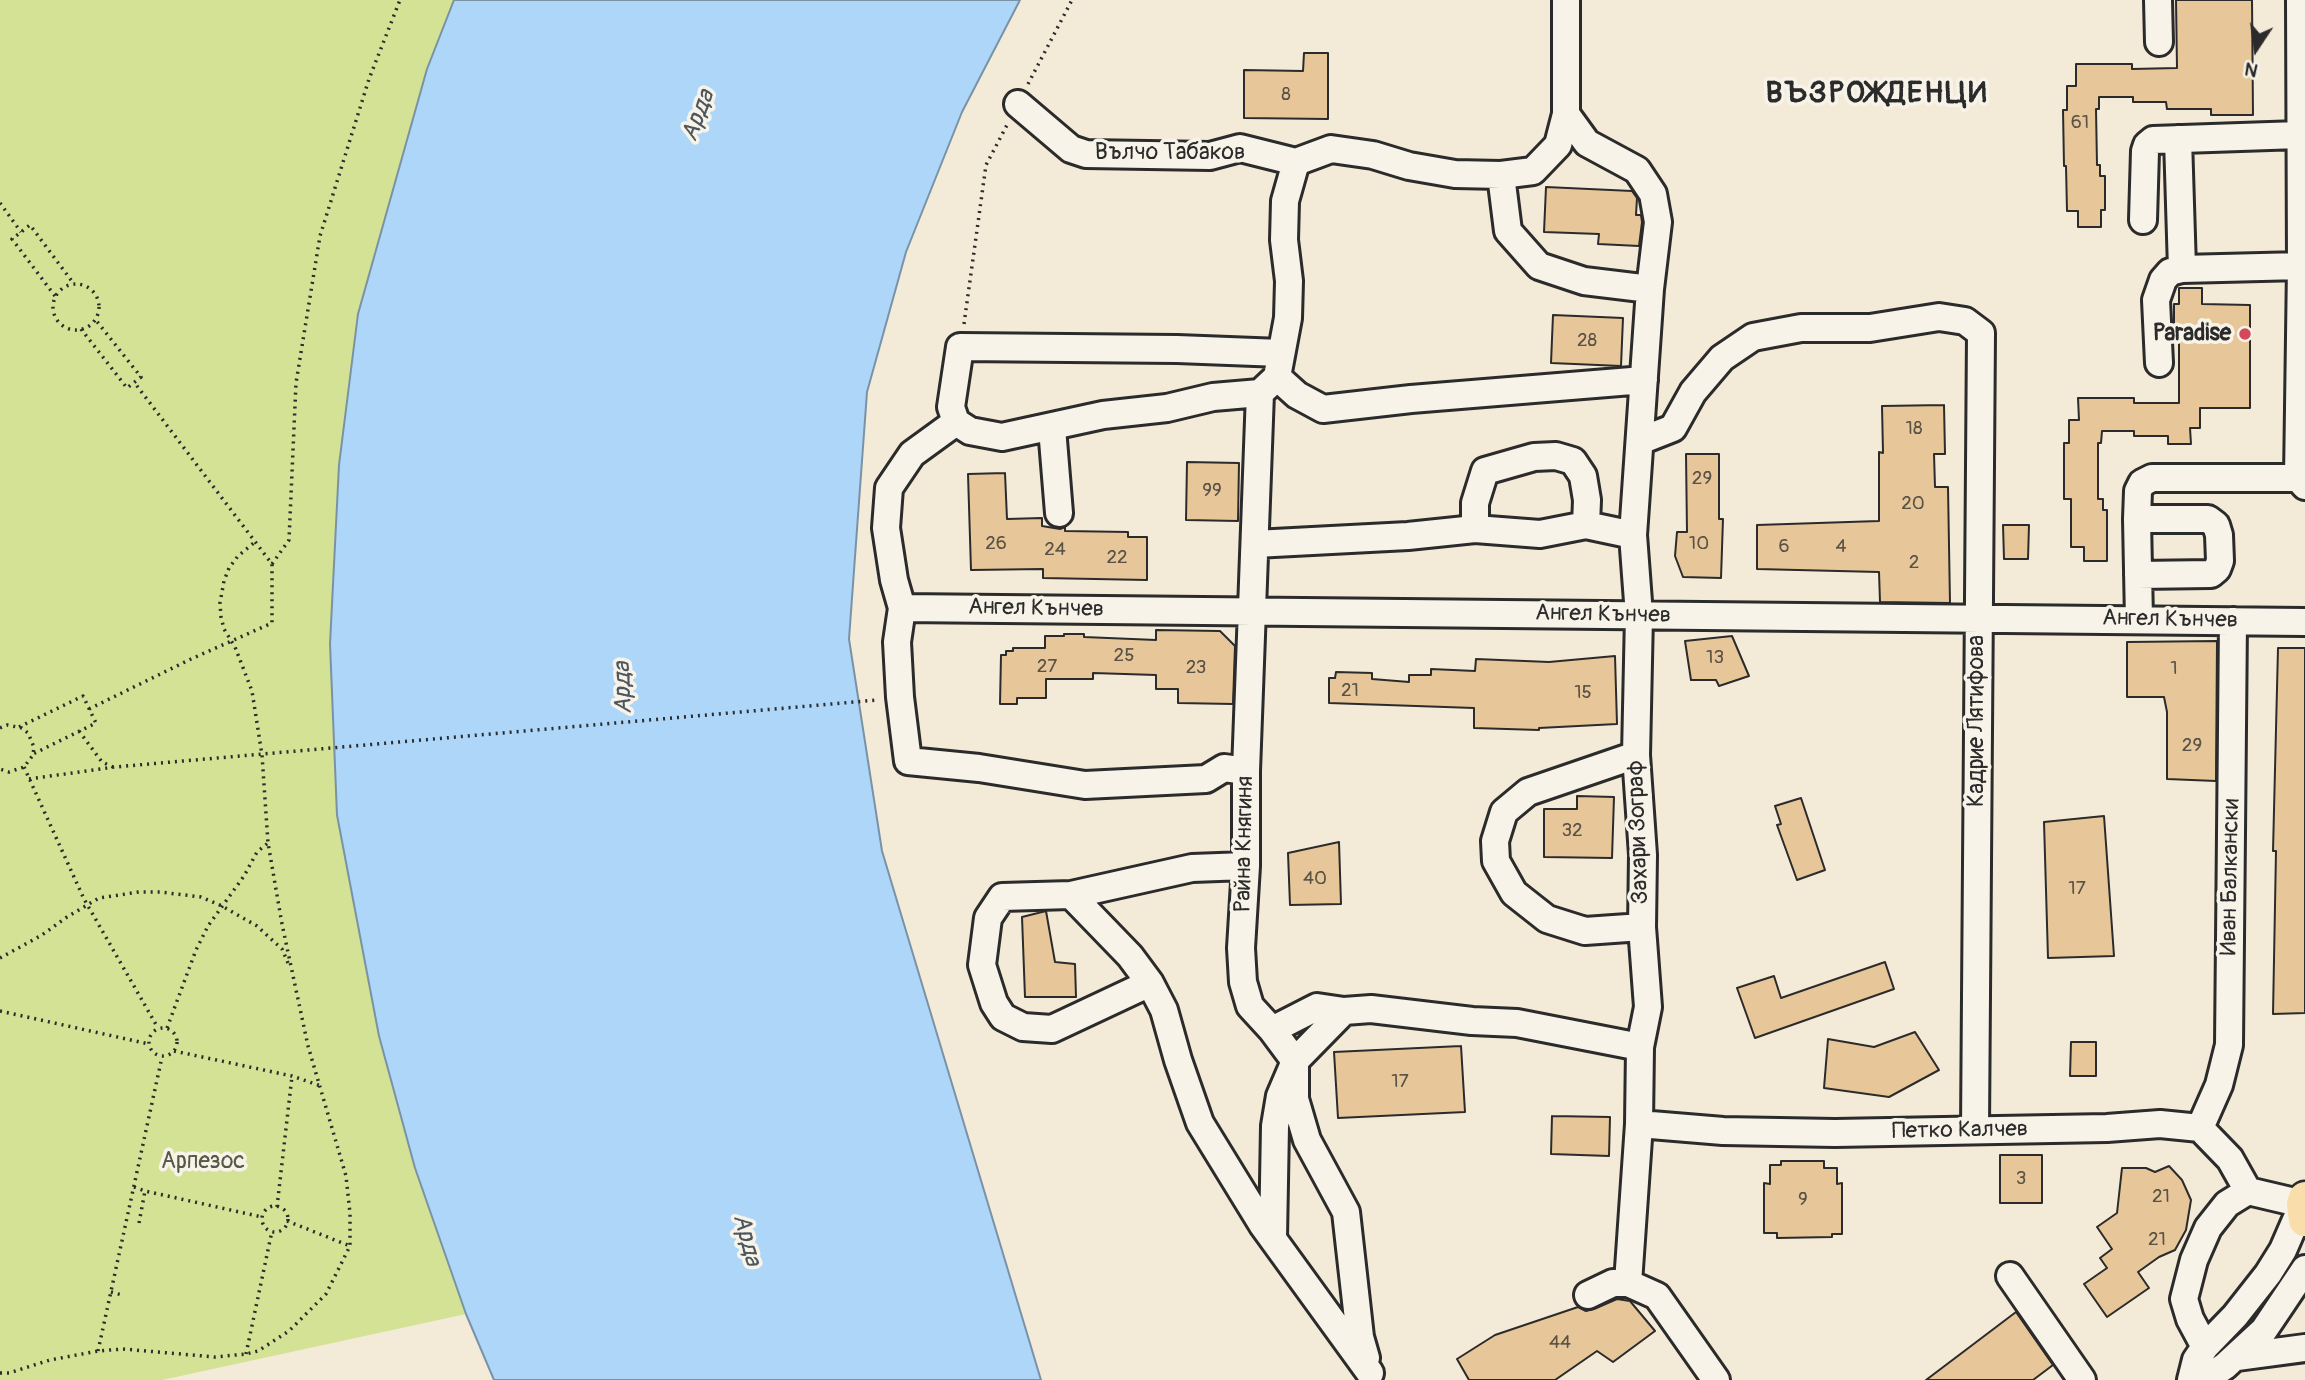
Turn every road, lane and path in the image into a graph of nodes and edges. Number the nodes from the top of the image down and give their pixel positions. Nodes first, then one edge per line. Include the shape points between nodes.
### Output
1 (400, 0) edge
2 (1072, 0) edge
3 (1566, 0) edge
4 (2158, 0) edge
5 (2300, 0) edge
6 (2159, 42) dead end
7 (1018, 104) junction
8 (1566, 114) junction
9 (2299, 135) junction
10 (2178, 139) junction
11 (1296, 162) junction
12 (1501, 175) junction
13 (0, 203) edge
14 (2143, 220) dead end
15 (21, 232) junction
16 (2301, 266) junction
17 (2182, 269) junction
18 (74, 284) junction
19 (1650, 289) junction
20 (55, 296) junction
21 (95, 319) junction
22 (81, 329) junction
23 (960, 347) junction
24 (2159, 363) dead end
25 (1273, 374) junction
26 (1644, 380) junction
27 (134, 382) junction
28 (956, 422) junction
29 (1052, 428) junction
30 (1640, 441) junction
31 (2302, 482) edge
32 (1059, 513) dead end
33 (2137, 519) junction
34 (1587, 525) junction
35 (1475, 529) junction
36 (1633, 535) junction
37 (255, 542) junction
38 (1255, 544) junction
39 (272, 564) junction
40 (2138, 575) junction
41 (902, 608) junction
42 (1253, 611) junction
43 (1639, 615) junction
44 (1978, 618) junction
45 (2139, 620) junction
46 (2233, 621) junction
47 (2305, 622) edge
48 (230, 641) junction
49 (863, 701) dead end
50 (89, 709) junction
51 (0, 727) edge
52 (19, 727) junction
53 (79, 732) junction
54 (33, 754) junction
55 (262, 755) junction
56 (1636, 755) junction
57 (24, 767) junction
58 (115, 767) junction
59 (0, 769) edge
60 (1246, 771) junction
61 (29, 779) junction
62 (268, 843) junction
63 (1246, 866) junction
64 (1071, 895) junction
65 (88, 904) junction
66 (222, 906) junction
67 (1642, 927) junction
68 (0, 958) edge
69 (293, 975) junction
70 (1150, 983) junction
71 (0, 1011) edge
72 (1344, 1011) junction
73 (158, 1028) junction
74 (167, 1028) junction
75 (1272, 1030) junction
76 (149, 1044) junction
77 (1640, 1047) junction
78 (174, 1051) junction
79 (162, 1056) junction
80 (1295, 1060) junction
81 (292, 1076) junction
82 (321, 1086) junction
83 (1639, 1124) junction
84 (2200, 1128) junction
85 (1975, 1130) junction
86 (134, 1187) junction
87 (145, 1191) junction
88 (2248, 1191) junction
89 (277, 1207) junction
90 (2304, 1207) edge
91 (262, 1217) junction
92 (287, 1221) junction
93 (139, 1223) dead end
94 (272, 1231) junction
95 (1273, 1238) junction
96 (350, 1246) junction
97 (2294, 1250) edge
98 (2305, 1269) edge
99 (2010, 1276) dead end
100 (1628, 1283) junction
101 (111, 1292) junction
102 (122, 1295) dead end
103 (1588, 1295) dead end
104 (2205, 1347) junction
105 (2305, 1348) edge
106 (98, 1351) junction
107 (246, 1354) junction
108 (2236, 1357) junction
109 (0, 1373) edge
110 (1372, 1376) edge
111 (1716, 1380) edge
112 (2081, 1380) edge
113 (2193, 1380) edge

1 - 39 path via 369,79 320,236 296,383 289,540
2 - 7 path
3 - 8 street
4 - 6 street
5 - 9 street
7 - 11 street, Вълчо Табаков via 1071,149 1086,154 1210,156 1240,148
7 - 23 path via 986,165
8 - 12 street via 1558,145 1533,171
8 - 19 street, Захари Зограф via 1587,143 1637,170 1653,194 1658,222
9 - 10 street
9 - 16 street
10 - 14 street via 2153,140 2147,145
10 - 17 street
11 - 12 street via 1331,149 1455,174
11 - 25 street, Райна Княгиня via 1285,201 1288,318
12 - 19 street via 1508,231 1539,266 1584,281
13 - 15 path
15 - 18 path via 30,225
15 - 20 path via 12,239
16 - 17 street
16 - 31 street
17 - 24 street via 2171,272 2158,289
18 - 20 path
18 - 21 path via 86,286 96,296 99,310
19 - 26 street, Захари Зограф
20 - 22 path via 52,308 58,322 72,330
21 - 22 path
21 - 27 path via 141,377
22 - 27 path via 127,388
23 - 25 street via 1178,349
23 - 28 street via 951,407
25 - 26 street via 1297,396 1323,409
25 - 29 street via 1213,397
25 - 38 street, Райна Княгиня
26 - 30 street, Захари Зограф
27 - 37 path
28 - 29 street via 970,431 1002,438
28 - 41 street via 912,454 890,488 886,528
29 - 32 street
30 - 36 street, Захари Зограф
30 - 44 street, Кадрие Лятифова via 1673,428 1693,392 1722,358 1753,337 1801,328 1870,328 1940,317 1965,321 1981,333
31 - 33 street via 2152,478 2138,491
33 - 40 street
33 - 40 street via 2208,519 2219,535 2220,561 2211,574
34 - 35 street via 1540,534
34 - 35 street via 1583,475 1573,461 1534,457 1485,471 1475,503
34 - 36 street
35 - 38 street
36 - 43 street, Захари Зограф
37 - 39 path
37 - 48 path via 238,556 224,580 221,617
38 - 42 street, Райна Княгиня
39 - 48 path via 272,623
40 - 45 street
41 - 42 street, Ангел Кънчев
41 - 60 street via 897,642 908,761 1085,785 1206,779 1224,768
42 - 43 street, Ангел Кънчев
42 - 60 street, Райна Княгиня
43 - 44 street, Ангел Кънчев
43 - 56 street, Захари Зограф
44 - 45 street, Ангел Кънчев
44 - 85 street, Кадрие Лятифова
45 - 46 street, Ангел Кънчев
46 - 47 street, Ангел Кънчев
46 - 84 street, Иван Балкански via 2229,1045 2219,1085
48 - 50 path
48 - 55 path via 252,691
49 - 55 path
50 - 52 path via 83,696
50 - 53 path via 96,723
51 - 52 path
52 - 54 path via 32,740
53 - 54 path
53 - 58 path via 102,762
54 - 57 path
55 - 58 path
55 - 62 path
56 - 67 street, Захари Зограф via 1643,855
56 - 67 street via 1528,792 1504,812 1495,841 1496,861 1514,893 1547,919 1585,932
57 - 59 path
57 - 61 path
58 - 61 path
60 - 63 street, Райна Княгиня
61 - 65 path
62 - 66 path via 257,852
62 - 69 path
63 - 64 street via 1192,869
63 - 75 street, Райна Княгиня via 1243,982 1250,1006
64 - 70 street
64 - 70 street via 1002,897 988,918 982,965 1003,1017 1023,1027 1052,1029
65 - 66 path via 139,892 201,897
65 - 68 path
65 - 73 path
66 - 69 path via 257,926 282,949
66 - 74 path via 196,950
67 - 77 street, Захари Зограф via 1648,1007
69 - 82 path
70 - 95 street via 1164,1010 1200,1123
71 - 76 path
72 - 75 street via 1317,1007
72 - 77 street via 1371,1009 1517,1023
72 - 80 street
73 - 74 path
73 - 76 path via 150,1035
74 - 78 path via 177,1038
75 - 80 street, Райна Княгиня
76 - 79 path via 153,1053
77 - 83 street, Захари Зограф
78 - 79 path
78 - 81 path
79 - 86 path
80 - 95 street via 1280,1096 1275,1126
80 - 110 street via 1295,1099 1307,1140 1346,1212 1360,1337
81 - 82 path
81 - 89 path
82 - 96 path via 346,1176
83 - 85 street, Петко Калчев via 1835,1133
83 - 100 street, Захари Зограф
84 - 85 street, Петко Калчев via 2160,1124
84 - 88 street via 2230,1159
86 - 87 path
86 - 101 path
87 - 91 path
87 - 93 path
88 - 90 street
88 - 104 street via 2227,1204 2208,1228 2194,1260 2184,1300
89 - 91 path via 267,1209
89 - 92 path via 284,1210
90 - 97 street
91 - 94 path
92 - 94 path via 283,1229
92 - 96 path
94 - 107 path
95 - 110 street
96 - 107 path via 326,1294 310,1312 273,1342
97 - 104 street
98 - 108 street via 2264,1330
99 - 112 street
100 - 103 street via 1613,1283
100 - 111 street via 1657,1296
101 - 102 path
101 - 106 path
104 - 113 street via 2196,1360
105 - 108 street
106 - 107 path via 215,1357
106 - 109 path
108 - 113 street via 2213,1374

